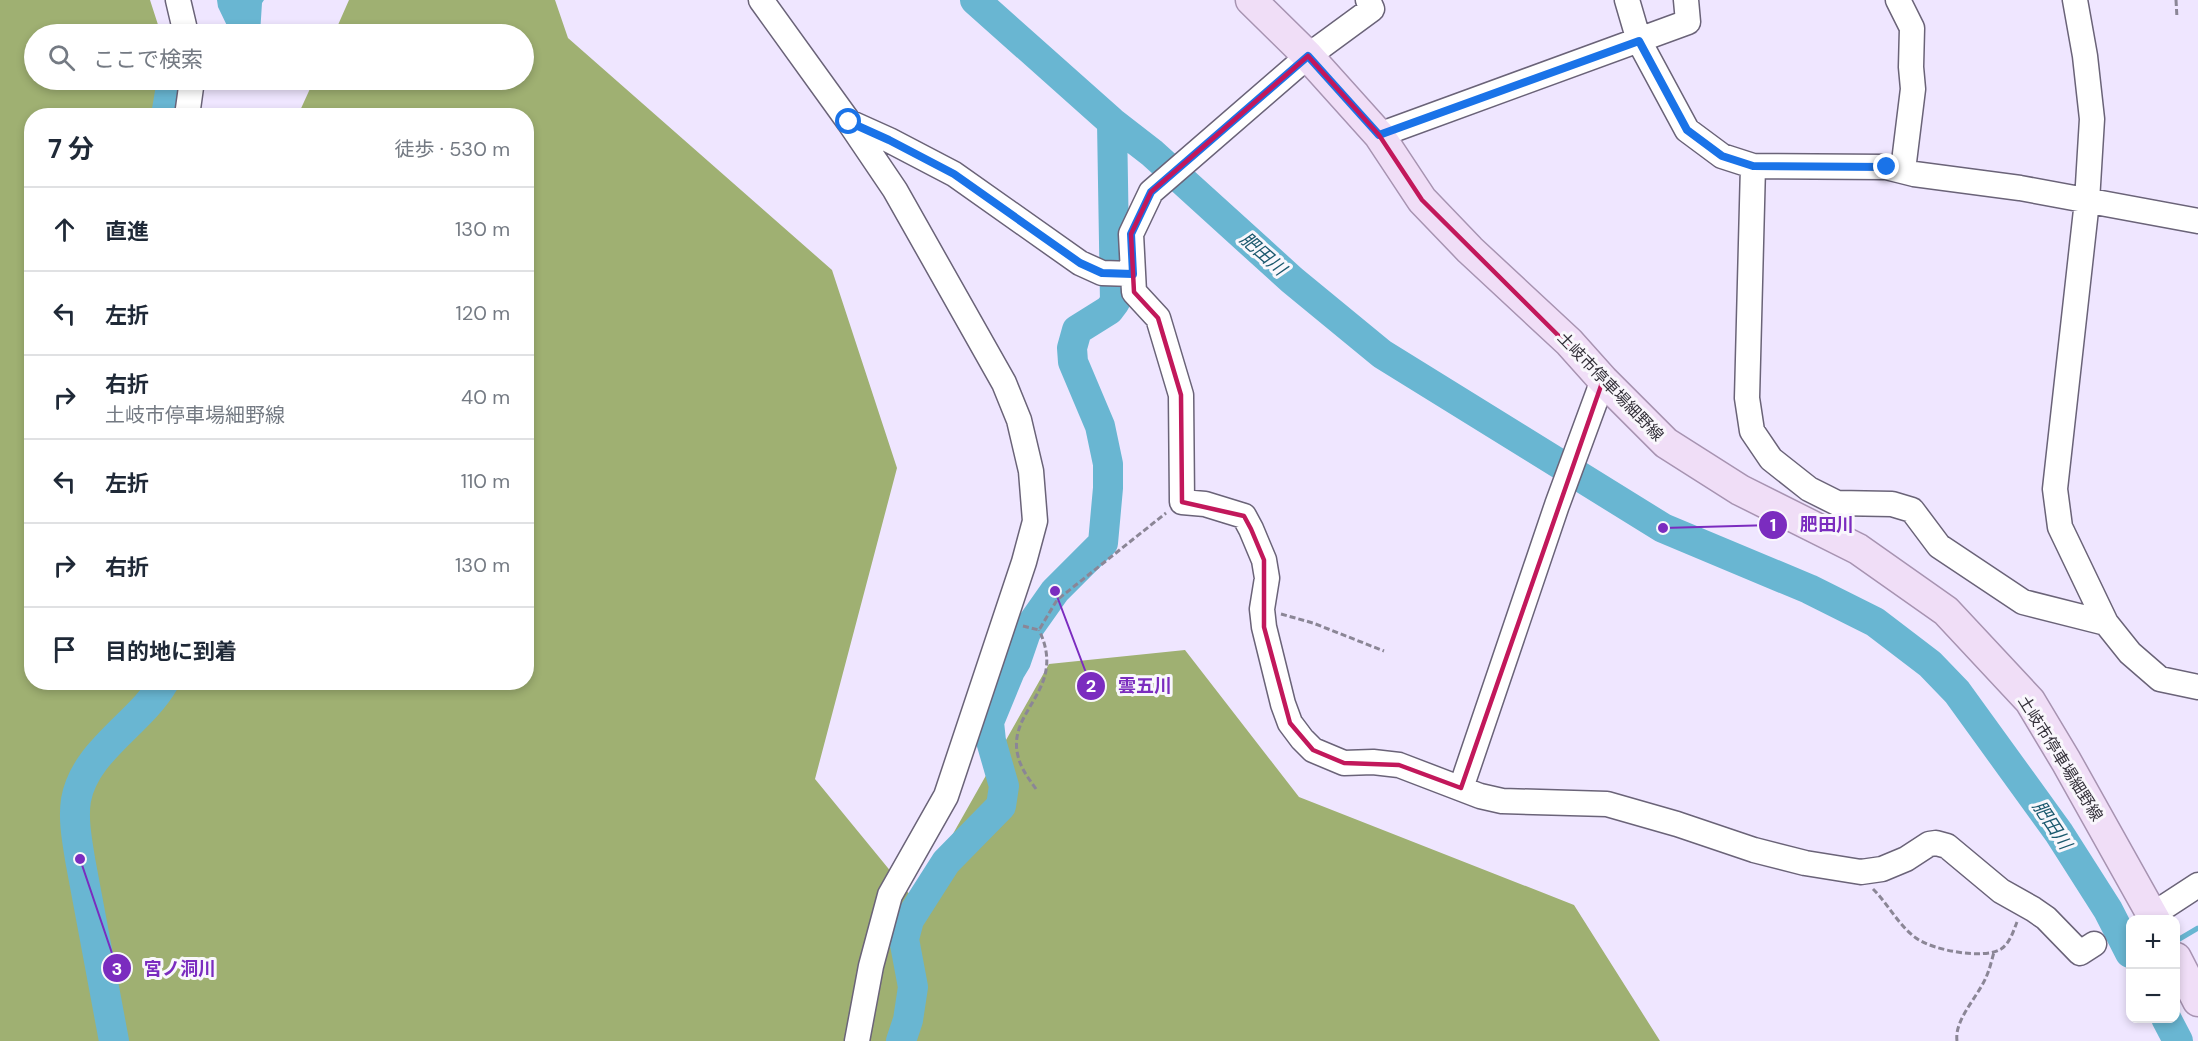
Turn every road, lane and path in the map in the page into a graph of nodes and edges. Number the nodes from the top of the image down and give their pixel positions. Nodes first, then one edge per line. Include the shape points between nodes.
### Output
1 (178, 0) edge
2 (761, 0) edge
3 (1251, 0) edge
4 (1368, 0) edge
5 (1627, 0) edge
6 (1686, 0) edge
7 (1898, 0) edge
8 (2075, 0) edge
9 (2176, 0) edge
10 (2177, 18) dead end
11 (184, 24) edge
12 (1639, 41) junction
13 (1308, 56) junction
14 (191, 90) edge
15 (188, 108) edge
16 (849, 122) junction
17 (1379, 135) junction
18 (1753, 166) junction
19 (1903, 170) junction
20 (2087, 201) junction
21 (2198, 221) edge
22 (1130, 274) junction
23 (1603, 380) junction
24 (1182, 502) junction
25 (1263, 612) junction
26 (1004, 620) junction
27 (2106, 623) junction
28 (1039, 630) junction
29 (1384, 651) dead end
30 (2198, 687) edge
31 (1461, 788) junction
32 (1036, 789) dead end
33 (1861, 872) junction
34 (2198, 885) edge
35 (2023, 903) junction
36 (2153, 915) edge
37 (2157, 915) edge
38 (2094, 944) dead end
39 (1994, 952) junction
40 (2180, 967) edge
41 (2198, 1001) edge
42 (857, 1041) edge
43 (1957, 1041) edge

1 - 11 street
2 - 16 street
3 - 13 main road, 土岐市停車場細野線
4 - 13 street via 1372,9
5 - 12 street
6 - 12 street via 1688,22
7 - 19 street via 1912,28 1913,89
8 - 20 street via 2092,118
9 - 10 path
12 - 17 street
12 - 18 street via 1687,130 1722,156
13 - 17 main road, 土岐市停車場細野線
13 - 22 street via 1151,192 1131,234
14 - 15 street
16 - 22 street via 954,174 1080,263 1102,273
16 - 26 street via 896,190 1004,383 1019,420 1031,471 1035,521
17 - 23 main road, 土岐市停車場細野線 via 1422,200
18 - 19 street
18 - 27 street via 1747,398 1752,431 1772,459 1809,489 1837,503 1892,504 1912,510 1939,546 2023,602
19 - 20 street
20 - 21 street
20 - 27 street via 2055,489 2060,527
22 - 24 street via 1134,292 1158,318 1181,395
23 - 31 street
23 - 36 main road, 土岐市停車場細野線 via 1666,443 1740,490 1858,549 1947,611 2030,701
24 - 25 street via 1205,504 1244,516 1264,560 1267,578
24 - 28 path via 1056,600
25 - 29 path via 1313,623
25 - 31 street via 1283,704 1290,723 1313,750 1344,763 1399,765
26 - 28 path
26 - 42 street via 946,796 891,895 871,966
27 - 30 street via 2130,653 2160,679
28 - 32 path via 1046,643 1046,677 1017,740 1021,766
31 - 33 street via 1502,801 1607,804 1754,850
33 - 35 street via 1906,859 1929,843 1936,843 1947,846 2001,891
33 - 39 path via 1914,937 1939,948 1972,954
34 - 37 street
35 - 38 street via 2046,918 2080,953
35 - 39 path via 2012,937
39 - 43 path via 1987,976 1959,1023
40 - 41 main road

